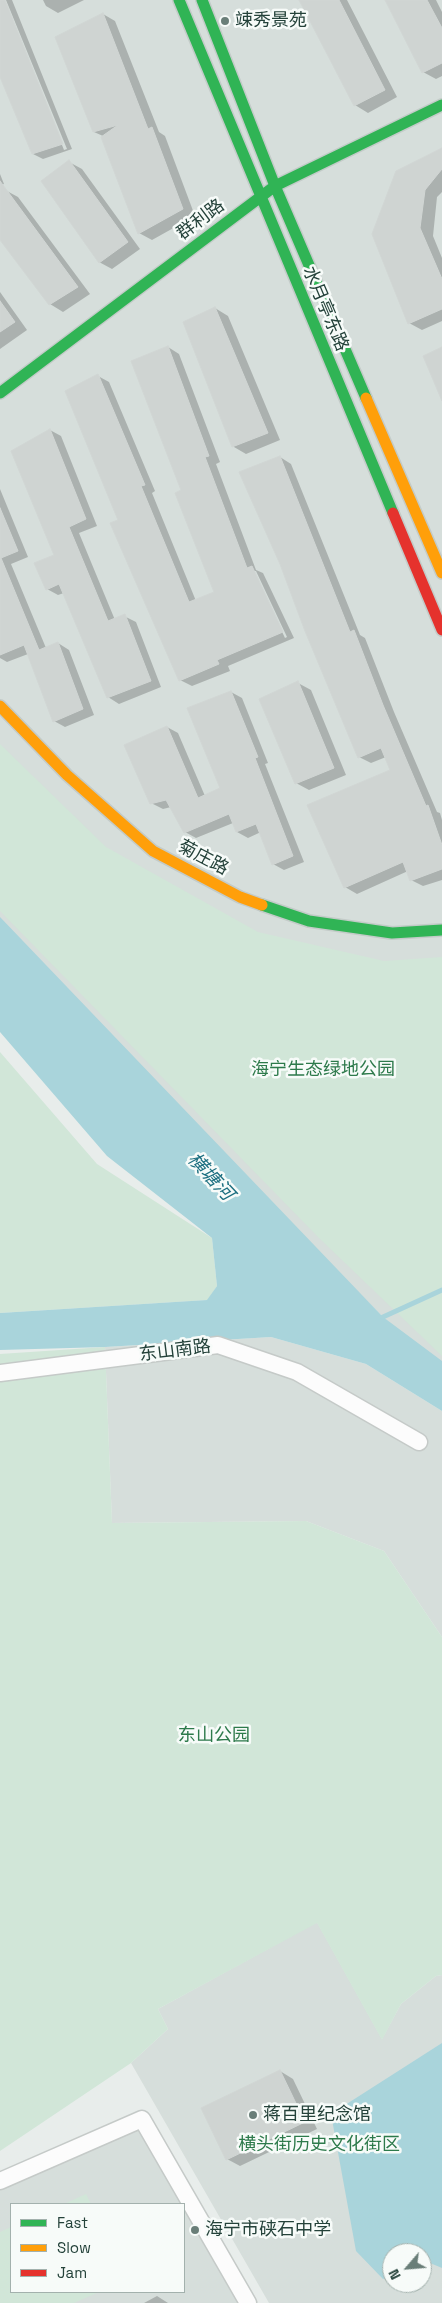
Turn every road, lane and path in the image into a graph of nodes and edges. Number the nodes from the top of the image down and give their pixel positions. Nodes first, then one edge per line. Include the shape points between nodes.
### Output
1 (179, 0) edge
2 (202, 0) edge
3 (442, 105) edge
4 (275, 186) junction
5 (260, 198) junction
6 (0, 392) edge
7 (442, 573) edge
8 (442, 630) edge
9 (0, 706) edge
10 (442, 930) edge
11 (0, 1373) edge
12 (419, 1442) dead end
13 (0, 2181) edge
14 (248, 2303) edge

1 - 5 main road, 水月亭东路
2 - 4 main road, 水月亭东路
3 - 4 main road, 群利路
4 - 5 main road, 群利路
4 - 7 main road, 水月亭东路
5 - 6 main road, 群利路
5 - 8 main road, 水月亭东路
9 - 10 main road, 菊庄路 via 67,775 154,851 240,897 309,922 392,933
11 - 12 street, 东山南路 via 218,1345 298,1372
13 - 14 street via 142,2119

